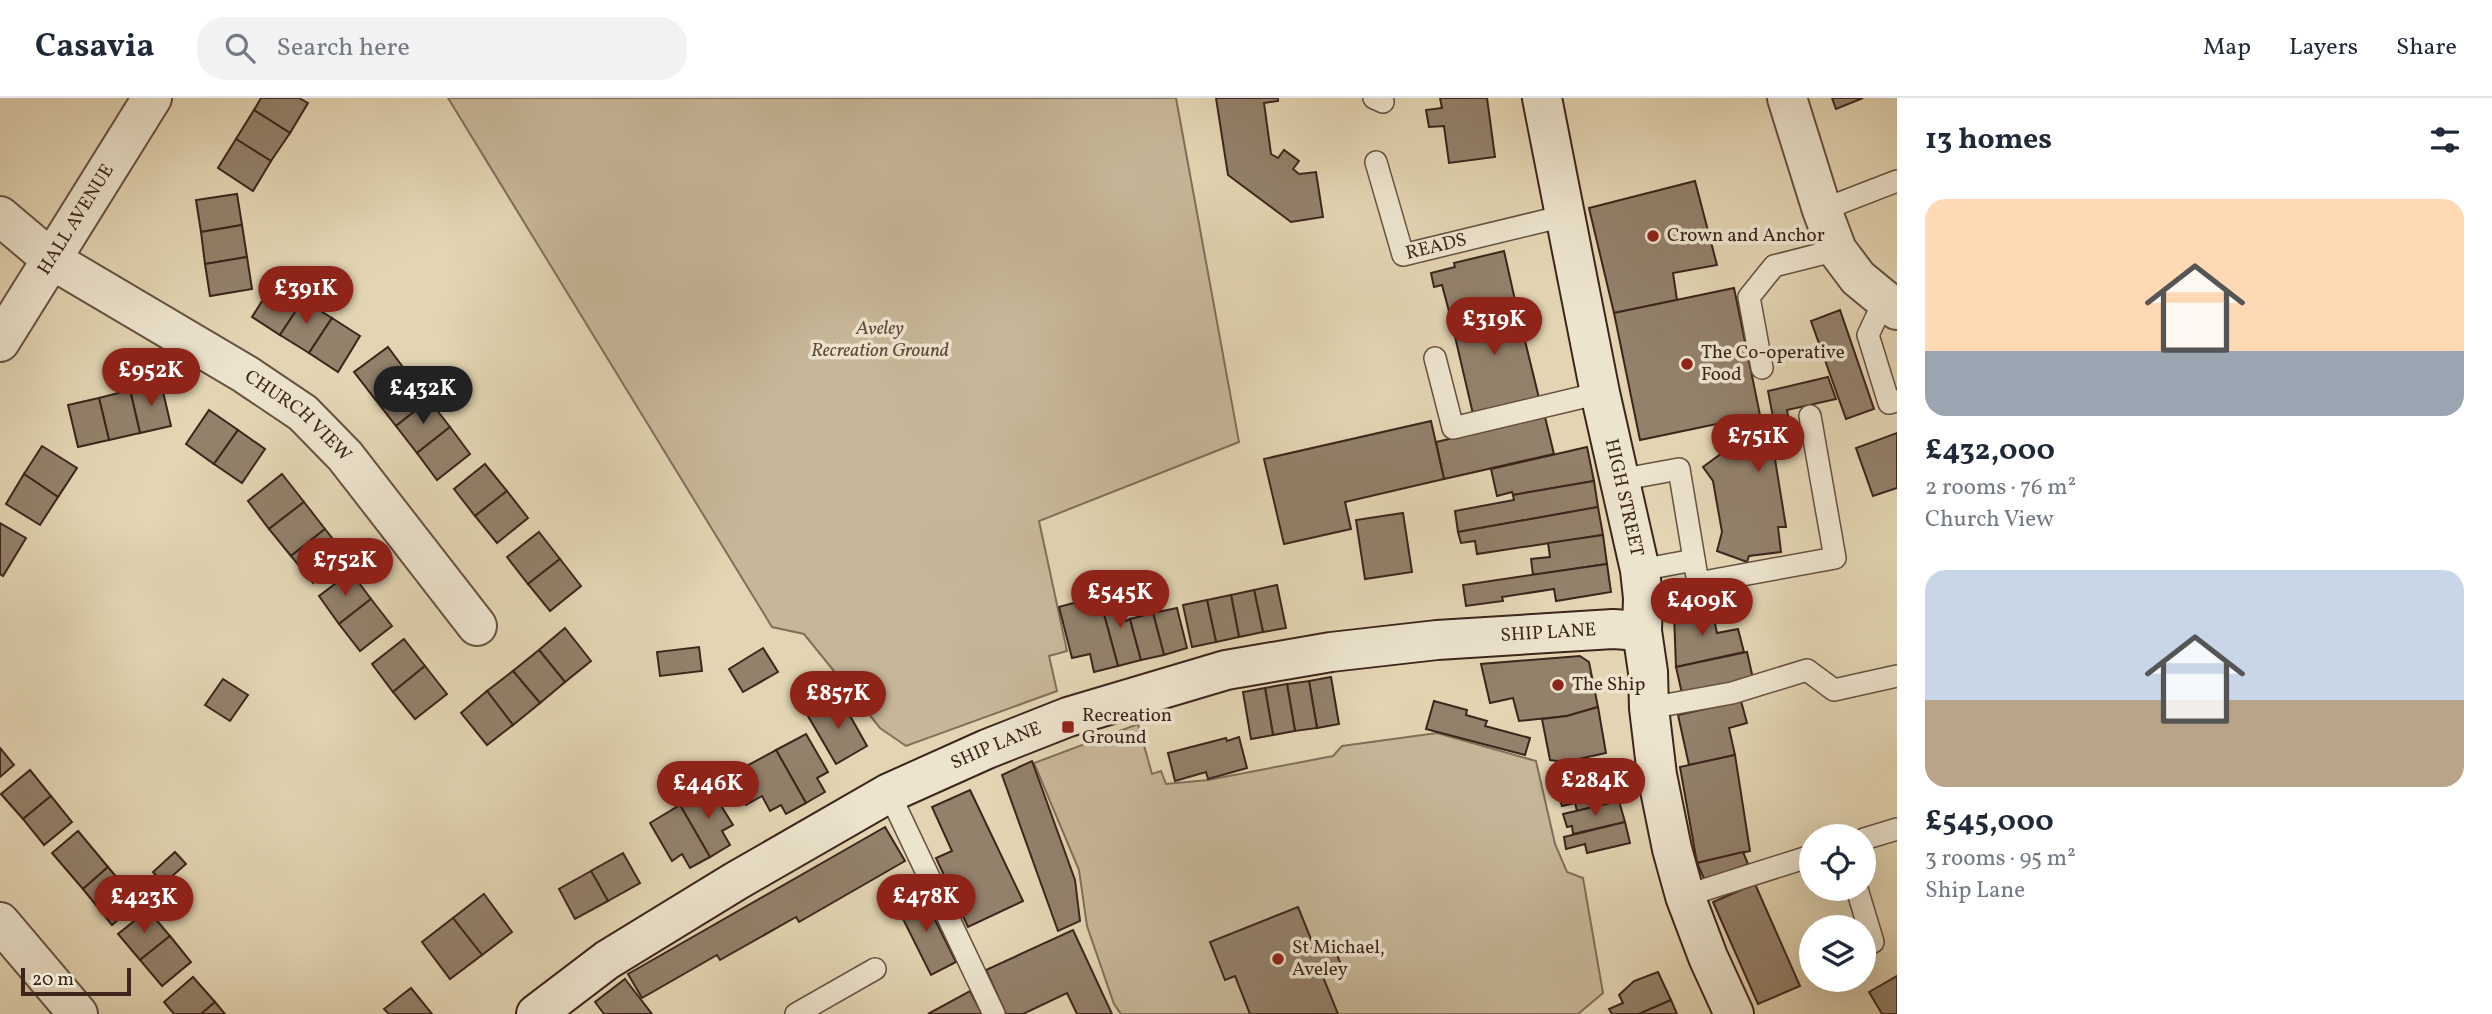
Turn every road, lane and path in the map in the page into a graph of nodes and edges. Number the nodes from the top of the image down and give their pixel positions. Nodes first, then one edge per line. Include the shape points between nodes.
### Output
1 (152, 98) edge
2 (1542, 98) edge
3 (1787, 98) edge
4 (1376, 162) dead end
5 (1897, 181) edge
6 (1822, 210) junction
7 (0, 216) edge
8 (1564, 216) junction
9 (1837, 250) junction
10 (52, 260) junction
11 (1890, 305) edge
12 (0, 342) edge
13 (1435, 358) dead end
14 (1762, 368) dead end
15 (1600, 393) junction
16 (1897, 401) edge
17 (1810, 416) dead end
18 (1619, 480) junction
19 (1694, 560) junction
20 (1640, 570) junction
21 (477, 626) dead end
22 (1642, 631) junction
23 (1897, 676) edge
24 (1649, 708) junction
25 (889, 793) junction
26 (1897, 829) edge
27 (1876, 835) edge
28 (1799, 860) edge
29 (1685, 896) junction
30 (0, 922) edge
31 (875, 969) dead end
32 (78, 1014) edge
33 (536, 1014) edge
34 (796, 1014) edge
35 (995, 1014) edge
36 (1734, 1014) edge

1 - 10 street, HALL AVENUE
2 - 8 street, HIGH STREET
3 - 6 street
4 - 8 lane, READS via 1402,255
5 - 6 lane
6 - 9 street
7 - 10 street, CHURCH VIEW
8 - 15 street, HIGH STREET
9 - 11 street via 1858,278
9 - 14 lane via 1774,266 1749,297
10 - 12 street, HALL AVENUE
10 - 21 street, CHURCH VIEW via 303,413 345,456
11 - 16 lane via 1868,335 1889,403
13 - 15 lane via 1453,428
15 - 18 street, HIGH STREET
17 - 19 lane via 1835,558 1698,583
18 - 19 lane via 1679,469
18 - 20 street, HIGH STREET
19 - 20 lane
20 - 22 street, HIGH STREET
22 - 24 street, HIGH STREET
22 - 25 street, SHIP LANE via 1437,640 1226,670 1069,717
23 - 24 lane via 1834,690 1807,670 1732,693
24 - 29 street, HIGH STREET via 1657,775
25 - 33 street, SHIP LANE via 607,960
25 - 35 lane
26 - 27 lane
28 - 29 lane
29 - 36 street, HIGH STREET
30 - 32 street
31 - 34 lane

